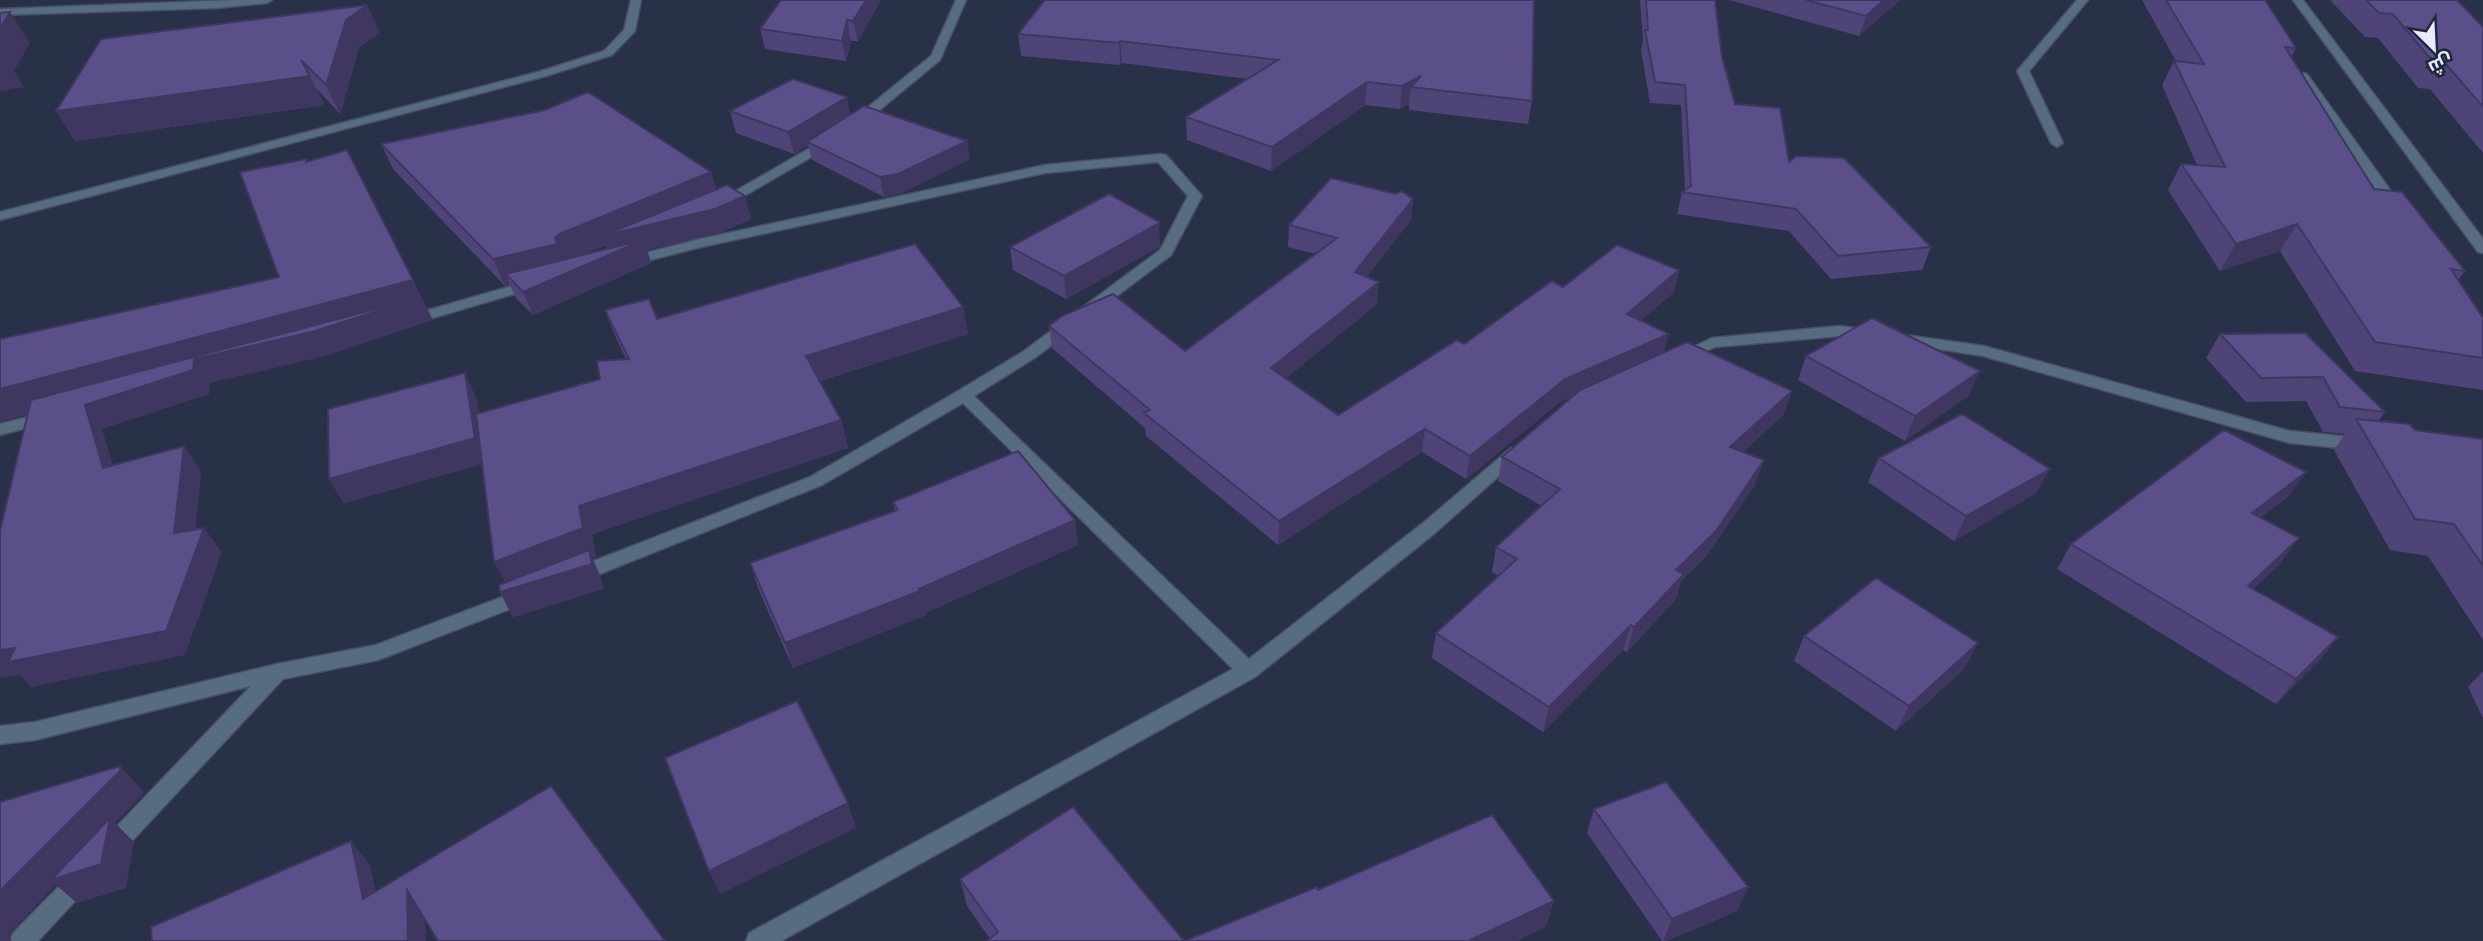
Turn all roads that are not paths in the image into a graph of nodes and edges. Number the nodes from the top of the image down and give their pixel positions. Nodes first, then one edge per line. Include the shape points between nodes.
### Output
1 (267, 0) edge
2 (636, 0) edge
3 (961, 0) edge
4 (2083, 0) edge
5 (2298, 0) edge
6 (0, 12) edge
7 (2295, 66) edge
8 (2057, 143) dead end
9 (704, 211) edge
10 (0, 216) edge
11 (2405, 221) edge
12 (2483, 249) edge
13 (609, 267) edge
14 (544, 282) edge
15 (397, 323) dead end
16 (1664, 365) edge
17 (964, 395) junction
18 (60, 414) edge
19 (0, 430) edge
20 (1528, 442) edge
21 (2386, 447) edge
22 (1248, 671) junction
23 (277, 672) junction
24 (0, 735) edge
25 (22, 941) edge
26 (758, 941) edge

1 - 6 street
2 - 10 street via 629,32 608,53
3 - 9 street via 936,58 872,111 850,129 729,201
4 - 8 street via 2023,71
5 - 12 street
7 - 11 street
13 - 17 street via 1045,169 1161,158 1195,196 1166,252 1030,354
14 - 15 street
16 - 21 street via 1712,343 1840,331 1984,351 2290,437
17 - 22 street
17 - 23 street via 816,481 378,652
18 - 19 street
20 - 22 street via 1429,528
22 - 26 street
23 - 24 street via 34,732
23 - 25 street

